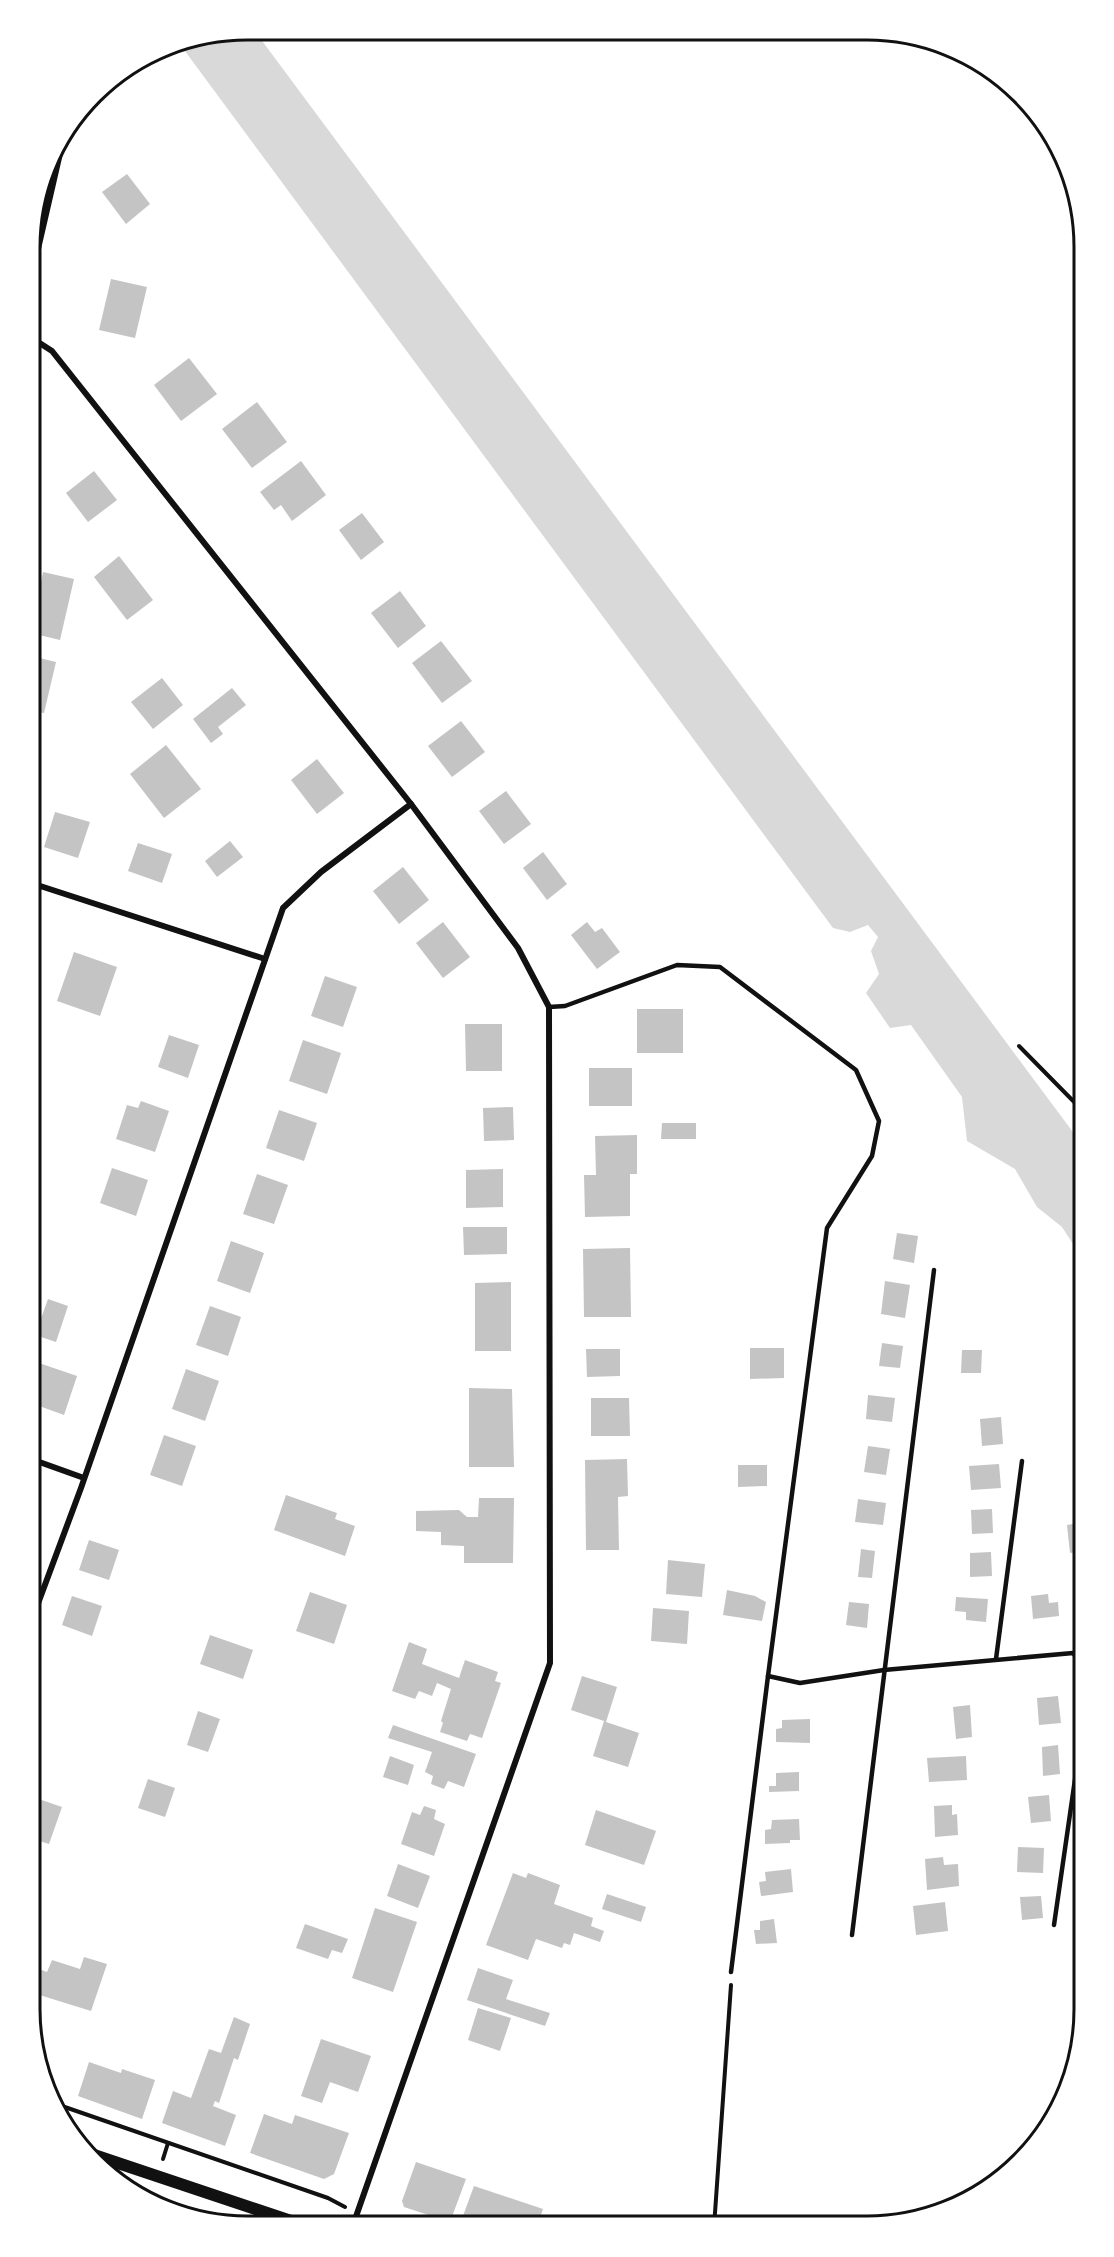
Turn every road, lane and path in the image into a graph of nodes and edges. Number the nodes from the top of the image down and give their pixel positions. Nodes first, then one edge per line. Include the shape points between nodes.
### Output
1 (57, 168) edge
2 (41, 236) edge
3 (41, 343) edge
4 (411, 804) junction
5 (41, 886) edge
6 (265, 959) junction
7 (549, 1007) junction
8 (1019, 1046) dead end
9 (1074, 1101) edge
10 (934, 1270) dead end
11 (1022, 1461) dead end
12 (40, 1462) edge
13 (84, 1478) junction
14 (40, 1598) edge
15 (1073, 1653) edge
16 (996, 1659) junction
17 (884, 1670) junction
18 (768, 1676) junction
19 (1073, 1792) edge
20 (1054, 1925) dead end
21 (852, 1935) dead end
22 (731, 1972) joint
23 (65, 2107) edge
24 (168, 2143) junction
25 (103, 2158) edge
26 (162, 2162) dead end
27 (357, 2213) junction
28 (276, 2216) edge
29 (356, 2216) edge
30 (362, 2216) edge
31 (715, 2216) edge

1 - 2 street
3 - 4 street via 52,351
4 - 6 street via 321,873 283,908
4 - 7 street via 518,948
5 - 6 street
6 - 13 street
7 - 18 lane via 565,1006 677,965 720,967 856,1070 879,1121 872,1156 827,1228
7 - 27 street via 550,1664
8 - 9 path
10 - 17 lane
11 - 16 lane
12 - 13 street
13 - 14 street
15 - 16 lane
16 - 17 lane
17 - 18 lane via 800,1683
17 - 21 lane
18 - 22 lane
19 - 20 lane
22 - 31 path
23 - 24 path
24 - 26 path
24 - 27 path via 328,2198
25 - 28 main road
27 - 29 street
27 - 30 path

